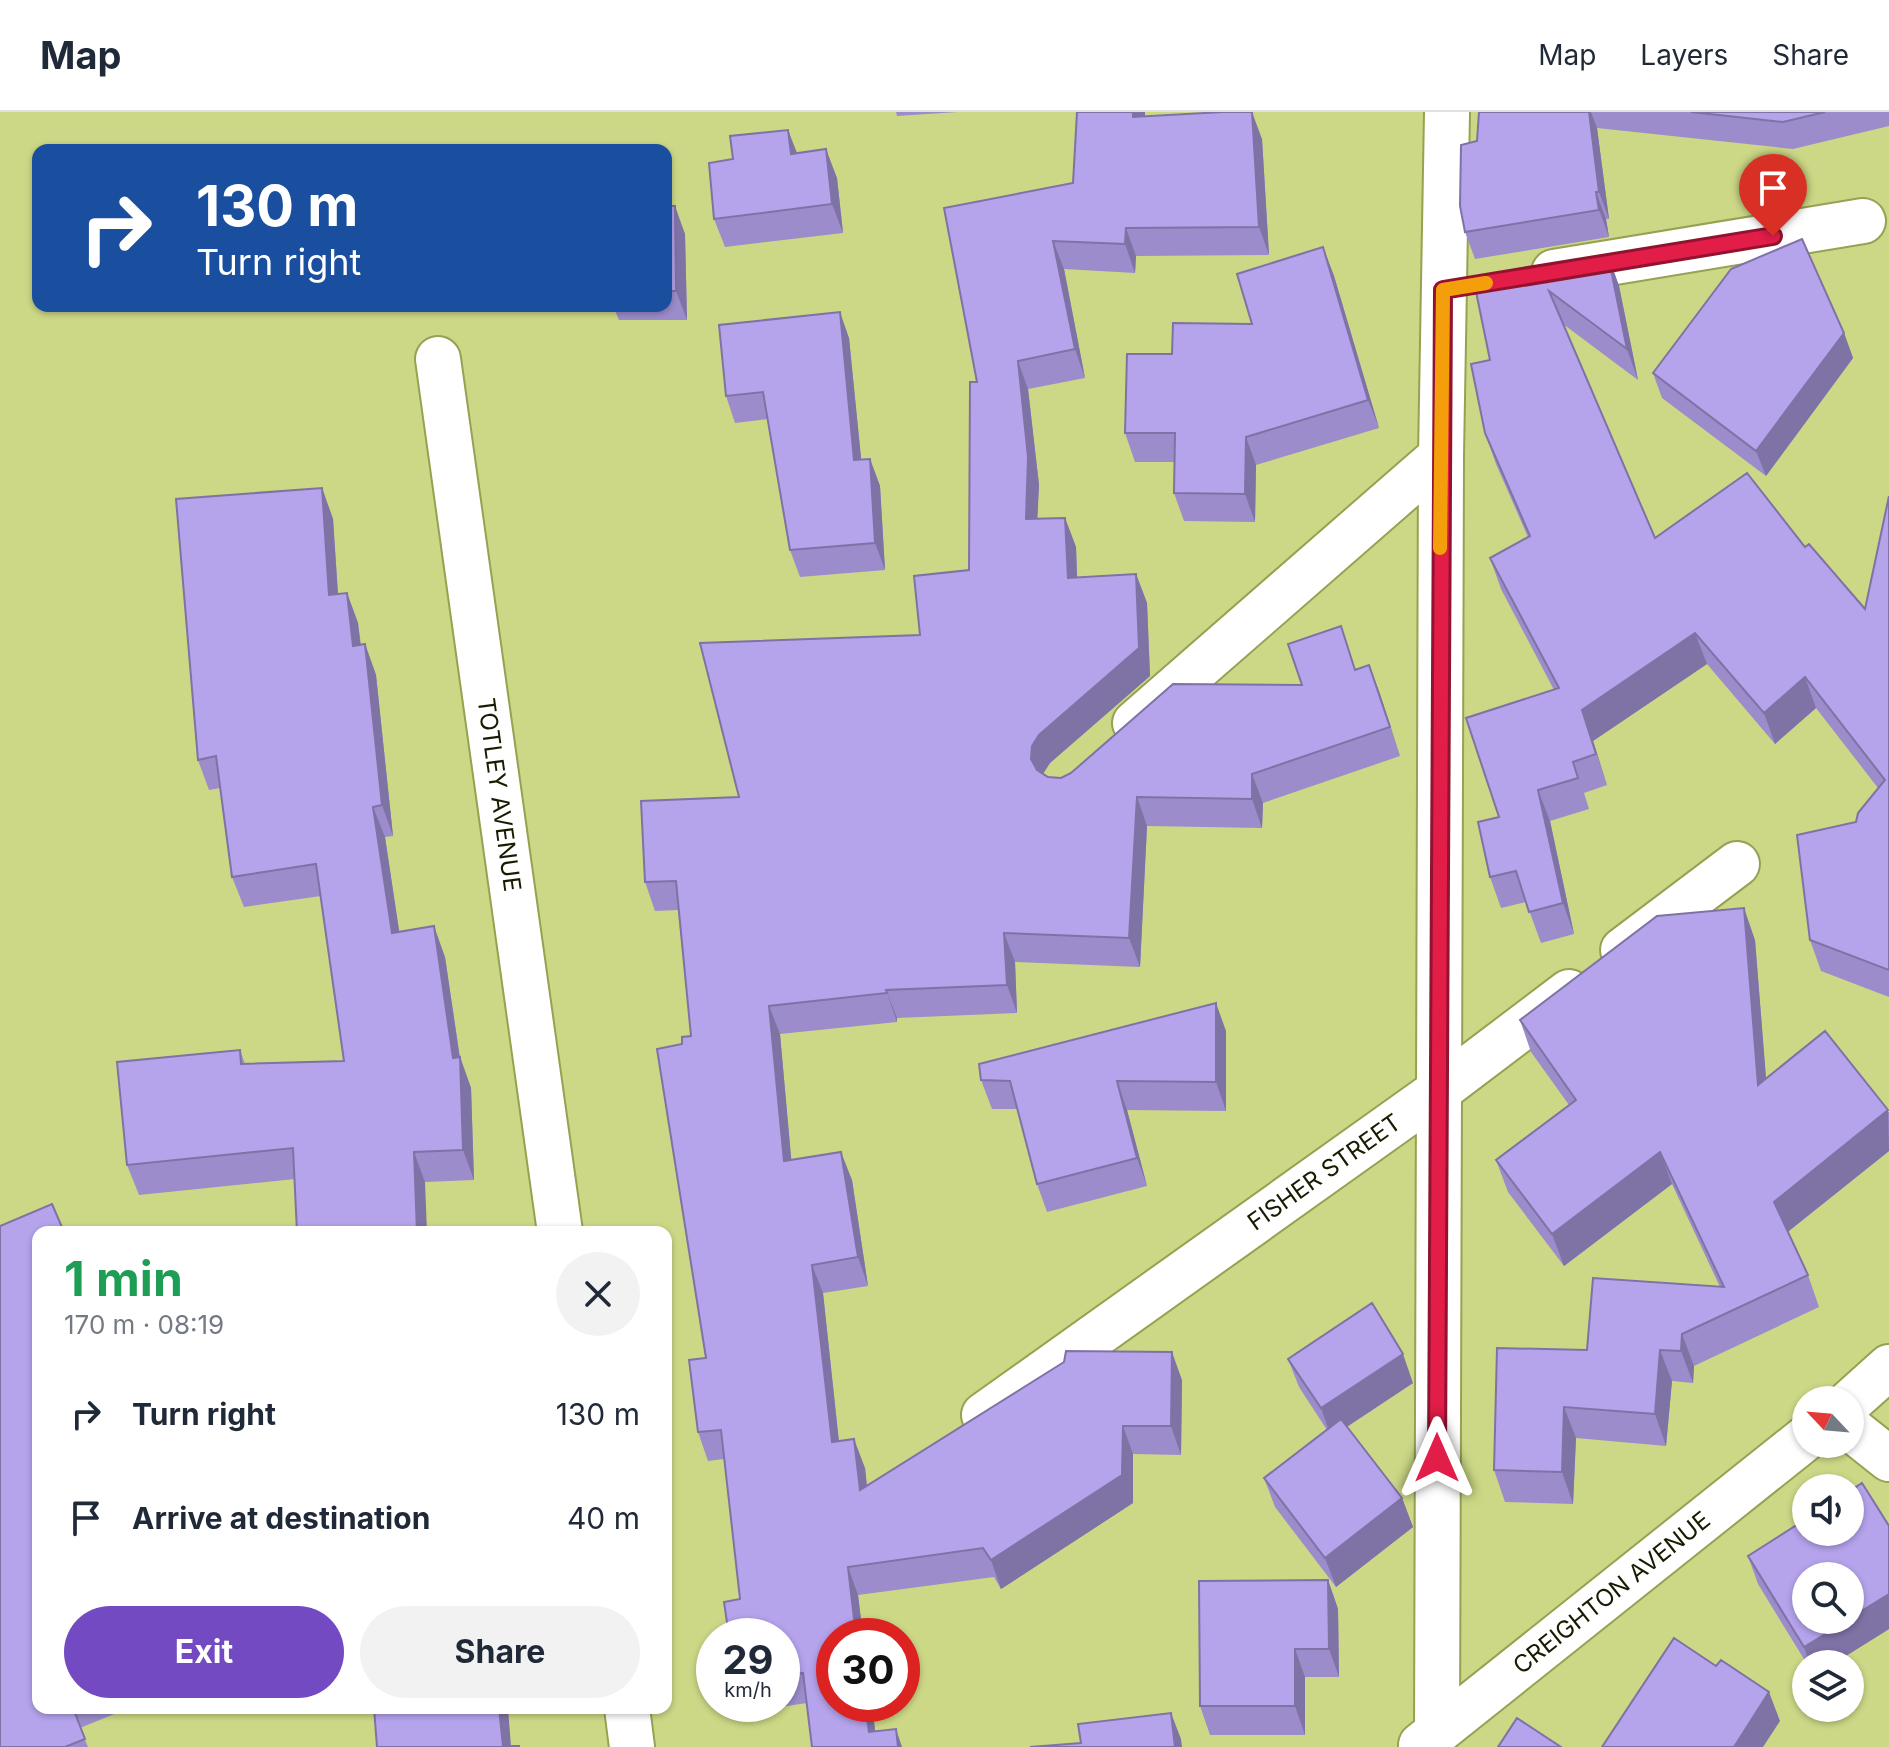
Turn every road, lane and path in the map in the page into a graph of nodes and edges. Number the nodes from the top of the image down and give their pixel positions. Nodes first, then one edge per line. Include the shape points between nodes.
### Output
1 (1447, 112) edge
2 (1863, 221) dead end
3 (1443, 290) junction
4 (438, 359) dead end
5 (1441, 456) junction
6 (1101, 751) edge
7 (1737, 864) dead end
8 (1437, 1092) junction
9 (559, 1226) edge
10 (1889, 1367) edge
11 (1864, 1389) edge
12 (984, 1415) edge
13 (1864, 1439) edge
14 (1792, 1449) edge
15 (1889, 1459) edge
16 (628, 1714) edge
17 (1428, 1740) edge
18 (632, 1747) edge

1 - 3 street
2 - 3 street
3 - 5 street
4 - 9 street, TOTLEY AVENUE
5 - 6 street
5 - 8 street
7 - 8 street, FISHER STREET
8 - 12 street, FISHER STREET
8 - 17 street
10 - 11 street
13 - 15 street
14 - 17 street, CREIGHTON AVENUE
16 - 18 street

